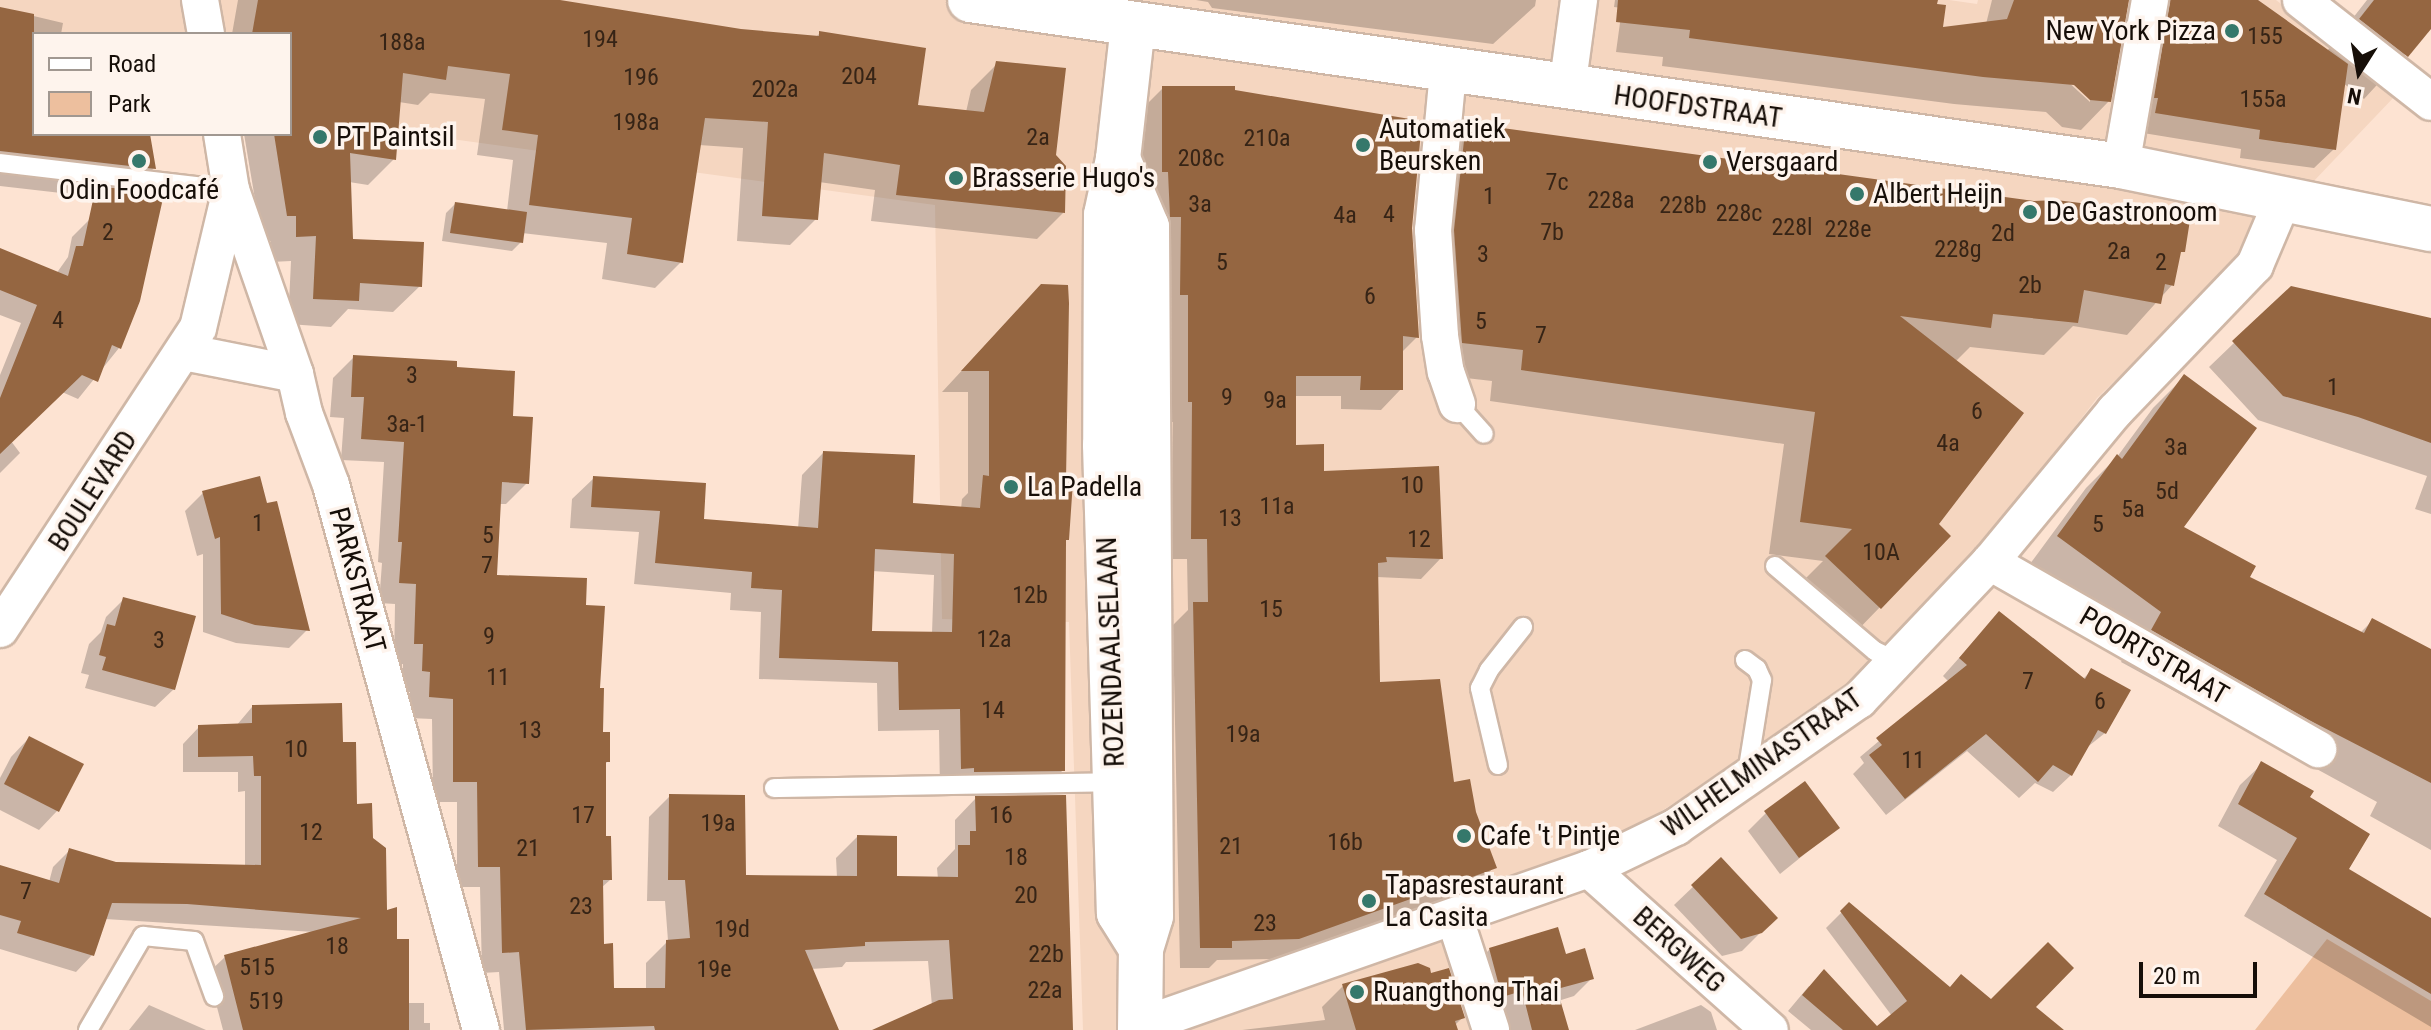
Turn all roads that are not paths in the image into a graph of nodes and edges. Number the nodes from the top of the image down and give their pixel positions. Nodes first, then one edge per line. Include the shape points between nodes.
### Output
1 (200, 0) edge
2 (970, 0) edge
3 (1579, 0) edge
4 (2150, 0) edge
5 (2316, 5) edge
6 (1133, 25) junction
7 (206, 32) edge
8 (1448, 72) junction
9 (1567, 89) junction
10 (2431, 102) edge
11 (222, 136) edge
12 (0, 163) edge
13 (2121, 166) junction
14 (231, 190) junction
15 (2283, 199) junction
16 (2429, 220) edge
17 (184, 352) junction
18 (295, 374) junction
19 (1457, 404) joint
20 (1484, 434) dead end
21 (1990, 562) junction
22 (1775, 566) dead end
23 (14, 586) edge
24 (1523, 627) dead end
25 (0, 629) edge
26 (1745, 660) dead end
27 (1896, 661) junction
28 (2318, 749) dead end
29 (1498, 765) dead end
30 (1744, 780) junction
31 (1132, 782) junction
32 (774, 788) dead end
33 (1589, 869) junction
34 (1455, 919) junction
35 (214, 996) dead end
36 (1140, 1028) edge
37 (88, 1030) edge
38 (481, 1030) edge
39 (1491, 1030) edge
40 (1770, 1030) edge

1 - 7 street
2 - 6 main road, HOOFDSTRAAT
3 - 9 street
4 - 13 street
5 - 10 street
6 - 8 main road, HOOFDSTRAAT
6 - 31 main road, ROZENDAALSELAAN via 1118,159 1106,215 1105,445
8 - 9 main road, HOOFDSTRAAT
8 - 19 street via 1433,230 1440,336
9 - 13 main road, HOOFDSTRAAT
11 - 14 street, PARKSTRAAT
12 - 14 lane
13 - 15 main road, HOOFDSTRAAT
14 - 17 street, BOULEVARD via 198,328
14 - 18 street, PARKSTRAAT
15 - 16 main road, HOOFDSTRAAT
15 - 21 street, WILHELMINASTRAAT via 2255,265 2115,411
17 - 18 street
17 - 23 street, BOULEVARD
18 - 38 street, PARKSTRAAT via 331,485
19 - 20 lane
21 - 27 street, WILHELMINASTRAAT
21 - 28 street, POORTSTRAAT
22 - 27 lane via 1875,651
23 - 25 street, BOULEVARD
24 - 29 lane via 1480,688
26 - 30 lane via 1762,680
27 - 30 street, WILHELMINASTRAAT via 1859,700
30 - 33 street, WILHELMINASTRAAT via 1676,827
31 - 32 lane
31 - 36 main road, ROZENDAALSELAAN via 1119,913 1141,948
33 - 34 street, WILHELMINASTRAAT
33 - 40 street, BERGWEG
34 - 36 street, WILHELMINASTRAAT
34 - 39 street
35 - 37 lane via 194,941 143,936

